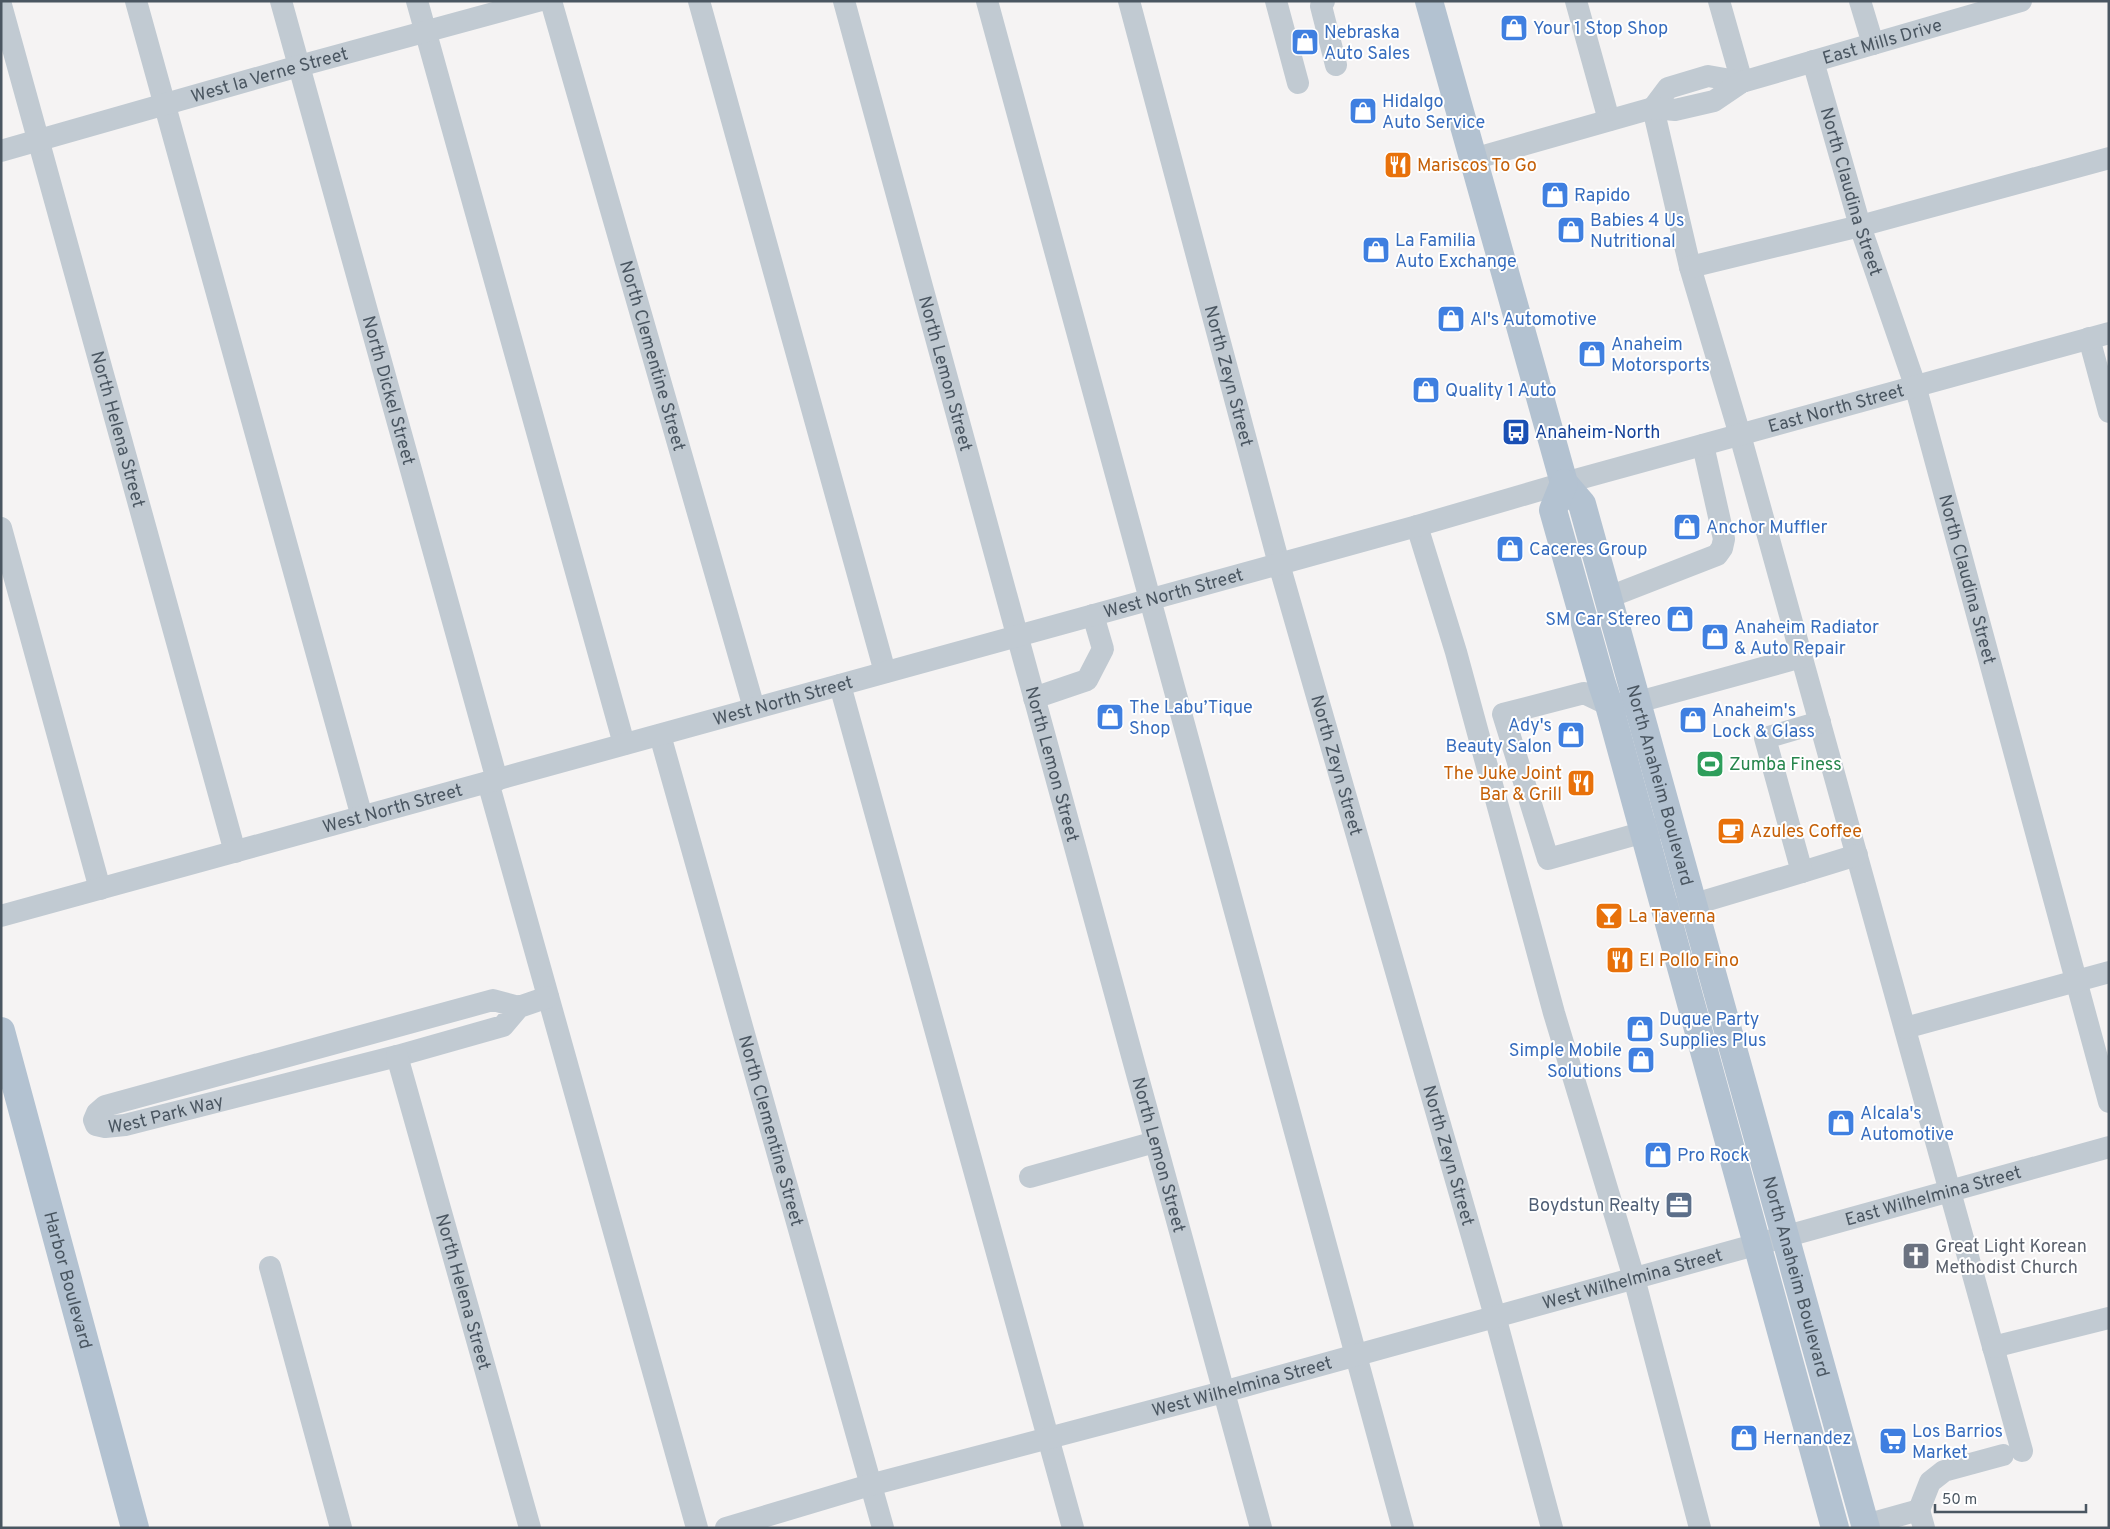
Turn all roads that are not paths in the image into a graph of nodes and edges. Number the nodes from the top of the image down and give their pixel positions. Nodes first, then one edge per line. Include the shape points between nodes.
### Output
1 (136, 1) edge
2 (281, 1) edge
3 (418, 1) edge
4 (538, 1) edge
5 (551, 1) edge
6 (699, 1) edge
7 (844, 1) edge
8 (988, 1) edge
9 (1129, 1) edge
10 (1276, 1) edge
11 (1324, 1) edge
12 (1430, 1) edge
13 (1576, 1) edge
14 (1719, 1) edge
15 (1860, 1) edge
16 (2021, 1) edge
17 (1, 5) edge
18 (1997, 5) edge
19 (426, 32) junction
20 (1873, 44) junction
21 (1814, 61) junction
22 (1336, 65) dead end
23 (299, 66) junction
24 (1742, 82) junction
25 (1298, 83) dead end
26 (165, 105) junction
27 (1653, 108) junction
28 (1609, 120) junction
29 (38, 142) junction
30 (1, 151) edge
31 (2109, 158) edge
32 (1473, 159) junction
33 (1860, 226) junction
34 (1690, 267) junction
35 (2099, 335) edge
36 (1915, 385) junction
37 (2109, 412) edge
38 (1740, 435) junction
39 (1703, 445) junction
40 (1564, 483) junction
41 (1417, 526) junction
42 (1, 528) edge
43 (1279, 564) junction
44 (1609, 597) junction
45 (1150, 599) junction
46 (1093, 615) junction
47 (1017, 636) junction
48 (1802, 657) junction
49 (885, 672) junction
50 (840, 685) junction
51 (1034, 698) junction
52 (1638, 702) junction
53 (1609, 705) junction
54 (754, 708) junction
55 (1820, 722) junction
56 (660, 735) junction
57 (624, 744) junction
58 (492, 781) junction
59 (362, 817) junction
60 (1671, 824) junction
61 (1643, 832) junction
62 (235, 852) junction
63 (1857, 855) junction
64 (1802, 872) junction
65 (100, 889) junction
66 (1693, 904) junction
67 (1666, 913) junction
68 (1, 916) edge
69 (2109, 972) edge
70 (2076, 981) junction
71 (548, 997) junction
72 (519, 1007) junction
73 (1905, 1028) junction
74 (1, 1031) edge
75 (397, 1056) junction
76 (2109, 1102) edge
77 (1155, 1142) junction
78 (2109, 1148) edge
79 (1030, 1177) dead end
80 (1950, 1192) junction
81 (1784, 1237) junction
82 (1758, 1244) junction
83 (270, 1267) dead end
84 (1634, 1278) junction
85 (1495, 1316) junction
86 (2109, 1318) edge
87 (1993, 1347) junction
88 (1355, 1356) junction
89 (1224, 1392) junction
90 (1049, 1437) junction
91 (870, 1485) junction
92 (1922, 1519) edge
93 (1866, 1526) edge
94 (135, 1528) edge
95 (341, 1528) edge
96 (530, 1528) edge
97 (697, 1528) edge
98 (726, 1528) edge
99 (882, 1528) edge
100 (1073, 1528) edge
101 (1261, 1528) edge
102 (1403, 1528) edge
103 (1552, 1528) edge
104 (1700, 1528) edge
105 (1835, 1528) edge

1 - 26 street
2 - 23 street, North Dickel Street
3 - 19 street
4 - 19 street, West la Verne Street
5 - 54 street, North Clementine Street
6 - 49 street
7 - 47 street, North Lemon Street
8 - 45 street
9 - 43 street, North Zeyn Street
10 - 25 street
11 - 22 street via 1321,6
12 - 32 main road, North Anaheim Boulevard
13 - 28 street
14 - 24 street
15 - 20 street
16 - 18 street, East Mills Drive
17 - 29 street, North Helena Street
18 - 20 street, East Mills Drive
19 - 23 street, West la Verne Street
19 - 57 street
20 - 21 street, East Mills Drive
21 - 24 street, East Mills Drive
21 - 33 street, North Claudina Street
23 - 26 street, West la Verne Street
23 - 58 street, North Dickel Street
24 - 27 street, East Mills Drive via 1714,102 1675,110
26 - 29 street, West la Verne Street
26 - 59 street
27 - 28 street, East Mills Drive
27 - 34 street
28 - 32 street, East Mills Drive
29 - 30 street, West la Verne Street
29 - 62 street, North Helena Street
31 - 33 street
32 - 40 main road, North Anaheim Boulevard
33 - 34 street
33 - 36 street, North Claudina Street
34 - 38 street
35 - 36 street, East North Street
35 - 37 street
36 - 38 street, East North Street
36 - 70 street, North Claudina Street
38 - 39 street, East North Street
38 - 48 street
39 - 40 street, East North Street
39 - 44 street via 1724,539 1722,548 1717,555
40 - 41 street, West North Street
40 - 44 main road, North Anaheim Boulevard via 1582,504
40 - 53 main road, North Anaheim Boulevard via 1553,510
41 - 43 street, West North Street
41 - 84 street via 1456,652 1554,1013
42 - 65 street
43 - 45 street, West North Street
43 - 85 street, North Zeyn Street
44 - 52 main road, North Anaheim Boulevard
45 - 46 street, West North Street
45 - 88 street
46 - 47 street, West North Street
46 - 51 street via 1103,649 1087,680
47 - 49 street, West North Street
47 - 51 street, North Lemon Street
48 - 52 street
48 - 55 street
49 - 50 street, West North Street
50 - 54 street, West North Street
50 - 90 street
51 - 77 street, North Lemon Street
52 - 53 street
52 - 60 main road, North Anaheim Boulevard
53 - 61 main road, North Anaheim Boulevard
53 - 61 street via 1584,693 1503,714 1548,859
54 - 56 street, West North Street
55 - 63 street
55 - 64 street via 1764,738
56 - 57 street, West North Street
56 - 91 street, North Clementine Street
57 - 58 street, West North Street
58 - 59 street, West North Street
58 - 71 street, North Dickel Street
59 - 62 street, West North Street
60 - 61 street
60 - 66 main road, North Anaheim Boulevard
61 - 67 main road, North Anaheim Boulevard
62 - 65 street, West North Street
63 - 64 street
63 - 73 street
64 - 66 street
65 - 68 street, West North Street
66 - 67 street
66 - 81 main road, North Anaheim Boulevard
67 - 82 main road, North Anaheim Boulevard
69 - 70 street
70 - 73 street
70 - 76 street, North Claudina Street
71 - 72 street, West Park Way
71 - 97 street, North Dickel Street
72 - 75 street, West Park Way via 502,1026
72 - 75 street, West Park Way via 493,1000 105,1106 94,1120 96,1125 105,1127 125,1125
73 - 80 street
74 - 94 main road, Harbor Boulevard
75 - 96 street, North Helena Street
77 - 79 street
77 - 89 street, North Lemon Street
78 - 80 street, East Wilhelmina Street
80 - 81 street, East Wilhelmina Street
80 - 87 street
81 - 82 street, East Wilhelmina Street
81 - 93 main road, North Anaheim Boulevard
82 - 84 street, West Wilhelmina Street
82 - 105 main road, North Anaheim Boulevard
83 - 95 street
84 - 85 street, West Wilhelmina Street
84 - 104 street
85 - 88 street, West Wilhelmina Street
85 - 103 street, North Zeyn Street
86 - 87 street
87 - 92 street via 2012,1453 1944,1471 1930,1482
88 - 89 street, West Wilhelmina Street
88 - 102 street
89 - 90 street, West Wilhelmina Street
89 - 101 street, North Lemon Street
90 - 91 street, West Wilhelmina Street
90 - 100 street
91 - 98 street, West Wilhelmina Street
91 - 99 street, North Clementine Street
92 - 93 street

